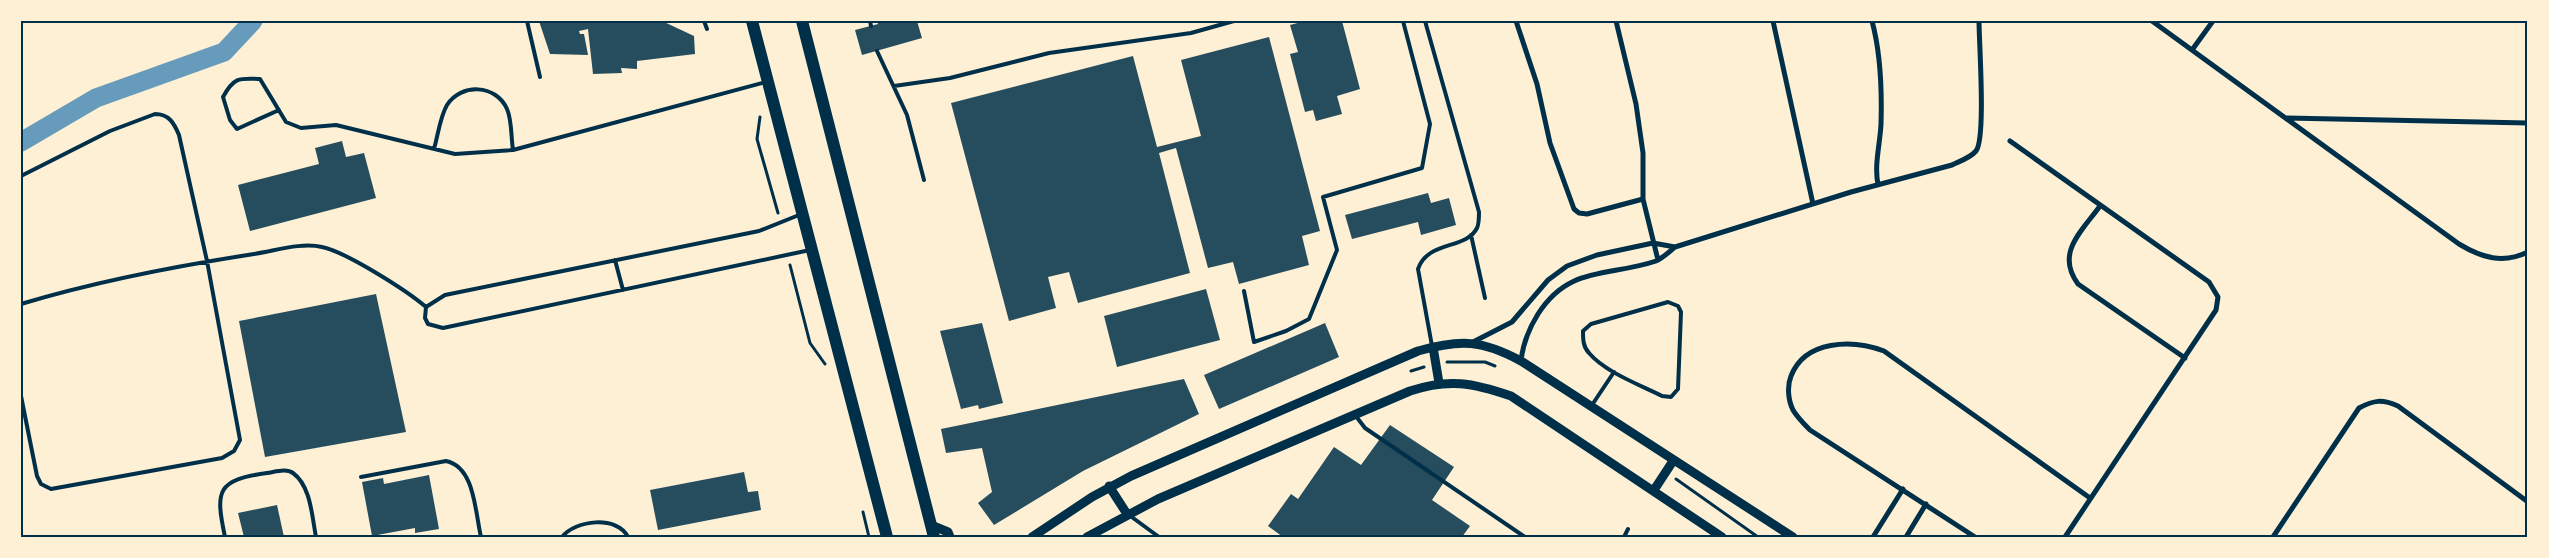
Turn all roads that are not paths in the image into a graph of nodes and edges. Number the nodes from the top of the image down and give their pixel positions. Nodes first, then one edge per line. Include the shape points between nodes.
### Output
1 (527, 21) edge
2 (704, 21) edge
3 (752, 21) edge
4 (802, 21) edge
5 (1234, 21) edge
6 (1403, 21) edge
7 (1425, 21) edge
8 (1516, 21) edge
9 (1616, 21) edge
10 (1773, 21) edge
11 (1872, 21) edge
12 (1979, 21) edge
13 (2152, 21) edge
14 (2213, 21) edge
15 (707, 29) dead end
16 (2192, 50) junction
17 (878, 51) dead end
18 (540, 77) dead end
19 (768, 82) junction
20 (894, 86) junction
21 (279, 110) junction
22 (2287, 118) junction
23 (2528, 123) edge
24 (2010, 141) dead end
25 (434, 149) junction
26 (513, 150) junction
27 (21, 176) edge
28 (924, 180) dead end
29 (1878, 185) junction
30 (1643, 200) junction
31 (1812, 204) junction
32 (2100, 206) junction
33 (802, 214) junction
34 (1471, 235) junction
35 (1653, 243) junction
36 (1675, 247) junction
37 (811, 250) junction
38 (2528, 252) edge
39 (616, 260) junction
40 (1658, 260) junction
41 (207, 261) junction
42 (622, 290) junction
43 (1244, 291) dead end
44 (1485, 298) dead end
45 (21, 304) edge
46 (426, 307) junction
47 (1473, 342) junction
48 (1432, 347) junction
49 (2185, 358) junction
50 (1521, 361) junction
51 (1614, 372) junction
52 (1439, 383) junction
53 (21, 396) edge
54 (1592, 405) junction
55 (1355, 414) junction
56 (1673, 460) junction
57 (361, 477) dead end
58 (1109, 486) junction
59 (1903, 489) junction
60 (1654, 490) junction
61 (2090, 498) junction
62 (2528, 502) edge
63 (1926, 504) junction
64 (1127, 514) junction
65 (1628, 529) dead end
66 (932, 531) edge
67 (225, 537) edge
68 (316, 537) edge
69 (481, 537) edge
70 (562, 537) edge
71 (628, 537) edge
72 (887, 537) edge
73 (950, 537) edge
74 (1032, 537) edge
75 (1088, 537) edge
76 (1159, 537) edge
77 (1525, 537) edge
78 (1624, 537) edge
79 (1722, 537) edge
80 (1793, 537) edge
81 (1873, 537) edge
82 (1906, 537) edge
83 (1975, 537) edge
84 (2065, 537) edge
85 (2273, 537) edge

1 - 18 lane
2 - 15 lane
3 - 19 main road
4 - 66 main road
5 - 20 lane via 1191,33 1049,53 950,78
6 - 43 lane via 1430,124 1422,168 1323,197 1337,250 1309,319 1254,342
7 - 34 lane via 1479,212 1478,227
8 - 30 street via 1537,84 1550,143 1574,210 1586,214
9 - 30 street via 1636,104 1643,153
10 - 31 street
11 - 29 street via 1879,68 1881,126 1875,168
12 - 29 street via 1981,132 1976,151 1952,165
13 - 16 street
14 - 16 street
16 - 22 street
17 - 20 lane
19 - 26 lane
19 - 33 main road
20 - 28 lane via 907,115
21 - 21 lane via 237,129 230,120 223,97 230,83 239,78 260,79
21 - 25 lane via 286,122 301,128 336,125
22 - 23 street
22 - 38 street via 2472,252 2504,259
24 - 32 street
25 - 26 lane via 455,154
25 - 26 lane via 448,104 462,92 480,89 496,95 507,109
27 - 41 lane via 110,131 163,114 175,125 179,135
29 - 31 street
30 - 35 street
31 - 36 street
32 - 49 street via 2070,249 2068,259 2072,275 2078,284
32 - 49 street via 2215,289 2218,297 2216,310
33 - 37 main road
33 - 39 lane via 760,230
34 - 44 lane
34 - 48 lane via 1430,252 1421,260 1418,269
35 - 36 street
35 - 40 street
35 - 47 street via 1597,255 1567,266 1548,280 1512,322
36 - 40 street
37 - 42 lane
37 - 72 main road
39 - 42 lane
39 - 46 lane via 444,295
40 - 50 street via 1588,276 1556,291 1530,328 1522,346
41 - 45 lane via 103,282
41 - 46 lane via 304,246 324,247 409,293
41 - 53 lane via 241,433 238,446 230,455 46,488 37,476
42 - 46 lane via 443,328 428,324
47 - 48 street
47 - 50 street
48 - 52 street
48 - 58 street
49 - 61 street
50 - 54 street
51 - 51 lane via 1662,396 1671,397 1678,389 1681,312 1678,306 1668,302 1652,305 1591,324 1583,331 1588,353
51 - 54 lane
52 - 55 street via 1410,391
52 - 60 street via 1465,383 1511,396
54 - 56 street
55 - 64 street
55 - 77 lane via 1365,428
56 - 60 street
56 - 80 street
57 - 69 lane via 446,461 456,463 468,482
58 - 64 street
58 - 74 street
59 - 61 street via 1810,430 1792,409 1789,380 1802,358 1838,344 1866,345 1884,351
59 - 63 street
59 - 81 street
60 - 79 street
61 - 84 street
62 - 85 street via 2398,406 2385,400 2372,401 2359,408
63 - 82 street
63 - 83 street
64 - 75 street
64 - 76 lane
65 - 78 lane
66 - 73 street via 948,532
67 - 68 lane via 219,503 226,487 244,476 285,470 292,472 305,490
70 - 71 lane via 569,530 613,522

